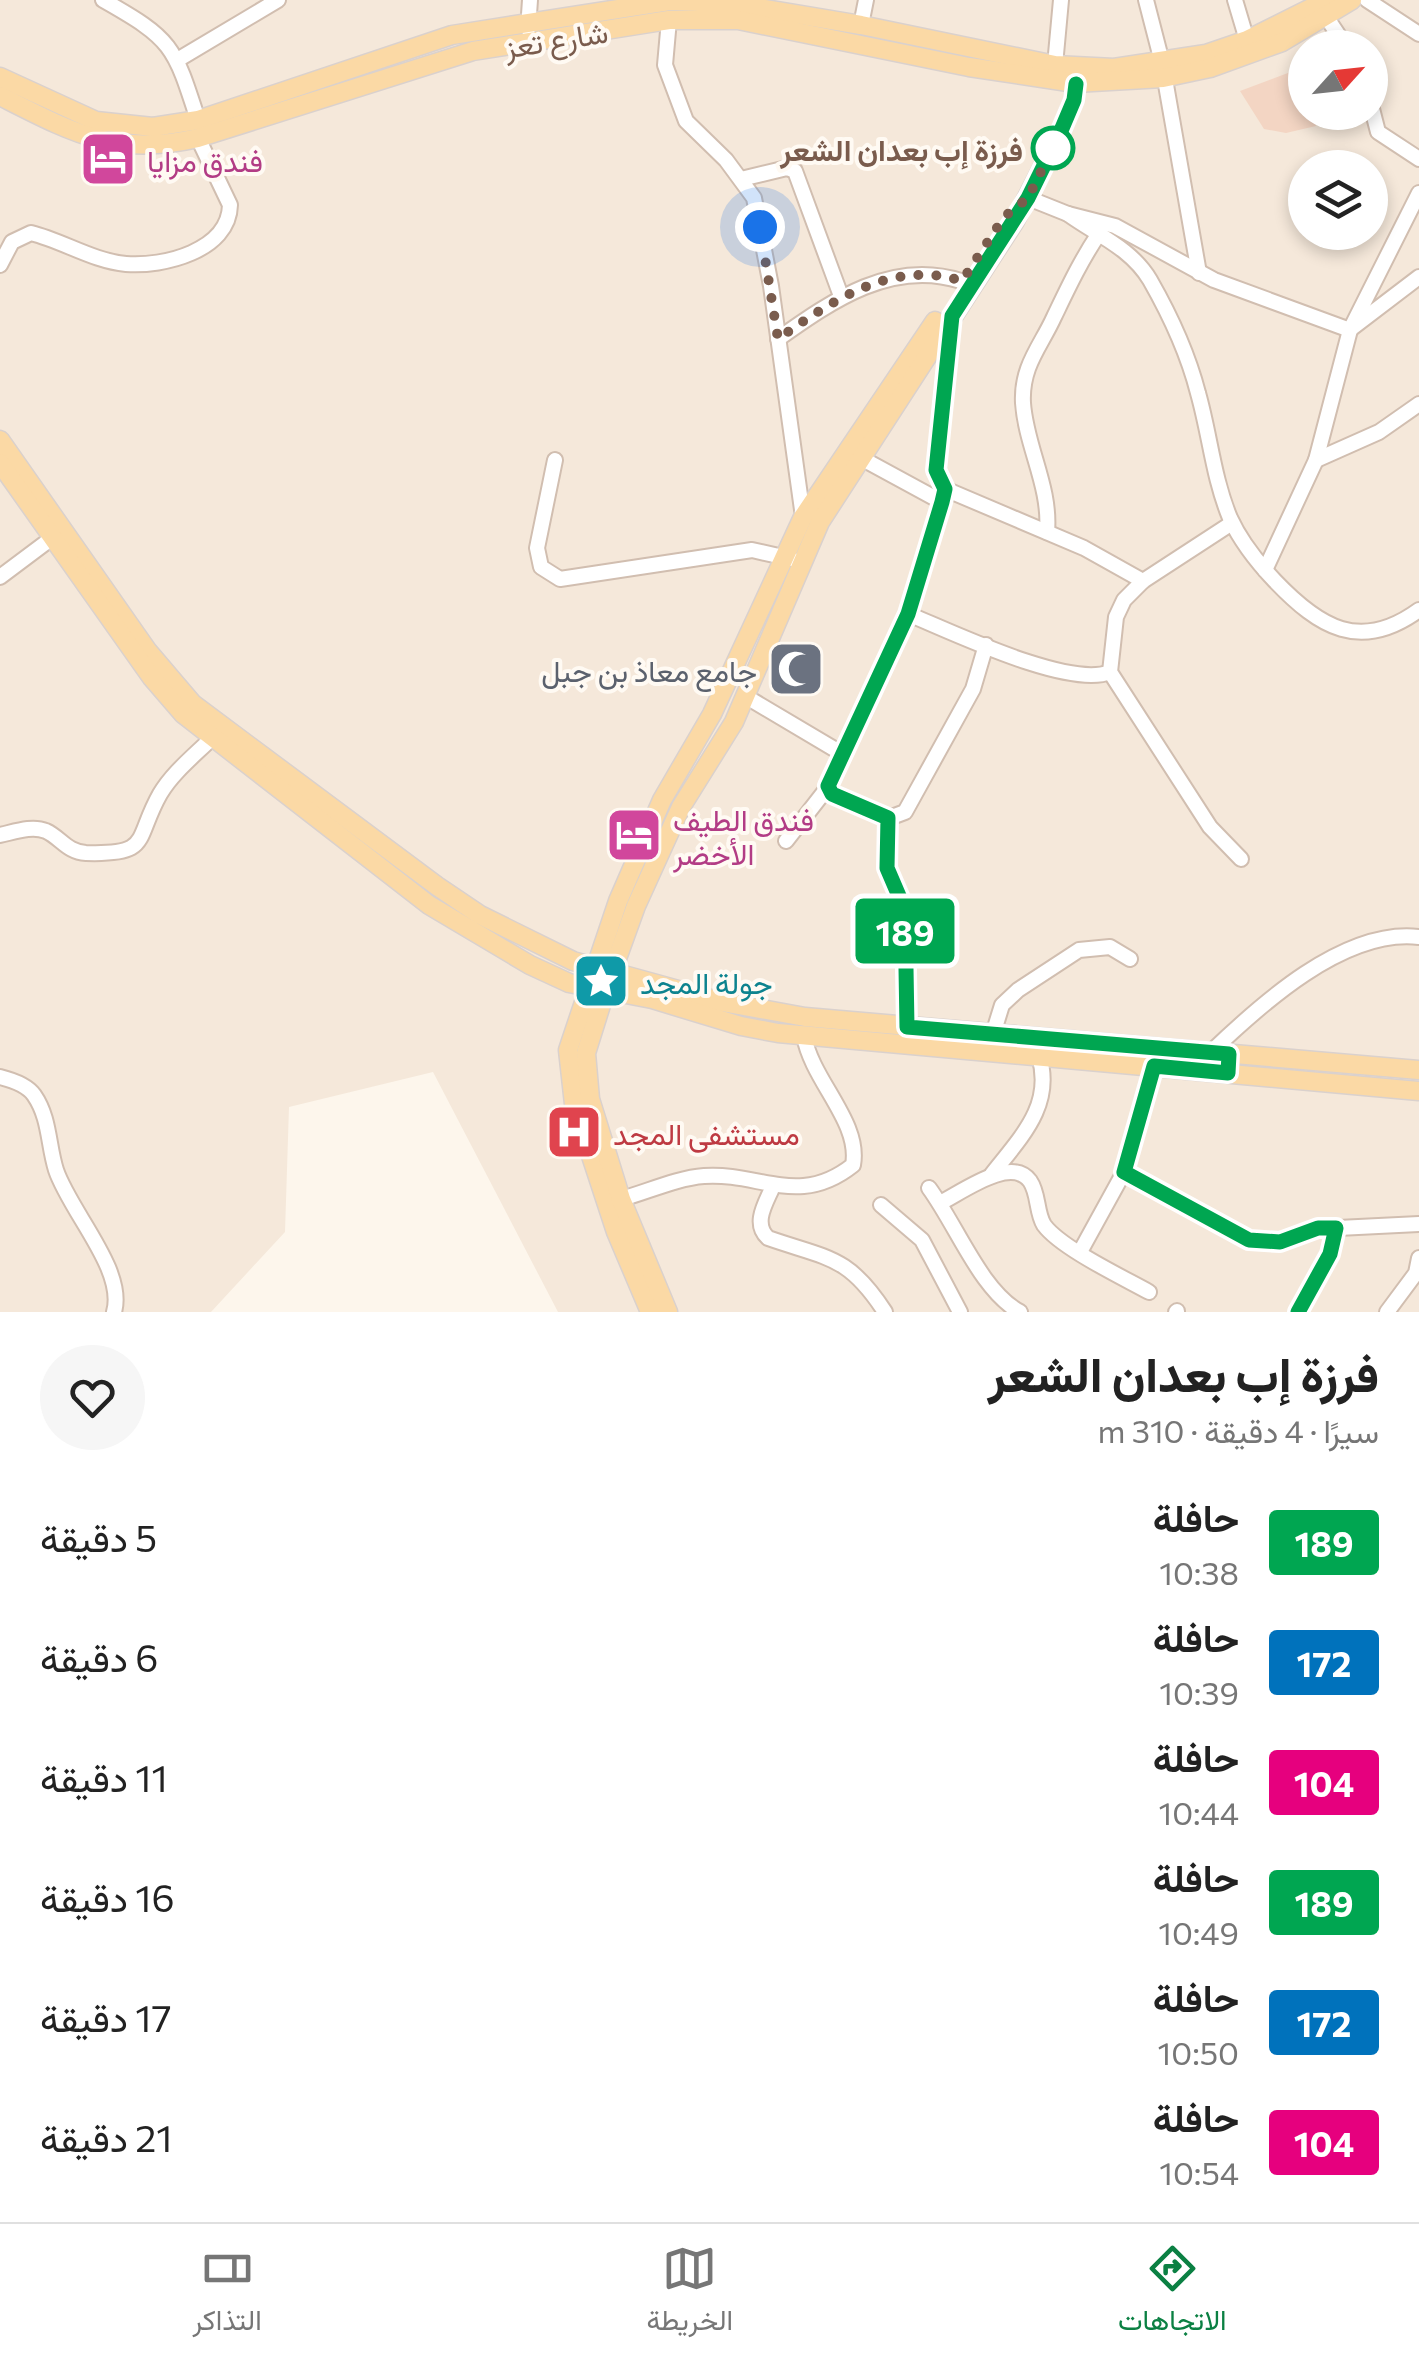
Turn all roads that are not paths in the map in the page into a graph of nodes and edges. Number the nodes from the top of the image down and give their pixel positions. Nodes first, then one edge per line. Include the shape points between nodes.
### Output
1 (103, 0) edge
2 (278, 0) edge
3 (530, 0) edge
4 (866, 0) edge
5 (1062, 0) edge
6 (1146, 0) edge
7 (1235, 0) edge
8 (1352, 0) edge
9 (1367, 0) edge
10 (257, 6) edge
11 (1327, 9) edge
12 (669, 20) junction
13 (528, 22) junction
14 (861, 25) junction
15 (1419, 34) edge
16 (527, 42) junction
17 (1249, 47) junction
18 (179, 59) junction
19 (1055, 66) junction
20 (1163, 70) junction
21 (0, 77) edge
22 (1076, 84) junction
23 (0, 96) edge
24 (198, 129) junction
25 (1377, 130) edge
26 (1419, 159) edge
27 (741, 180) junction
28 (1419, 193) edge
29 (1028, 198) junction
30 (1068, 214) junction
31 (1098, 235) junction
32 (0, 265) edge
33 (1199, 272) junction
34 (1419, 277) edge
35 (962, 281) junction
36 (841, 296) junction
37 (952, 316) junction
38 (1350, 330) junction
39 (778, 339) junction
40 (1419, 404) edge
41 (0, 440) edge
42 (861, 458) junction
43 (555, 460) dead end
44 (1316, 460) junction
45 (0, 462) edge
46 (944, 496) junction
47 (803, 517) junction
48 (1232, 523) junction
49 (1047, 532) junction
50 (52, 538) junction
51 (794, 560) junction
52 (1265, 570) junction
53 (0, 576) edge
54 (1143, 581) junction
55 (1419, 610) edge
56 (908, 614) junction
57 (986, 645) junction
58 (1110, 672) junction
59 (745, 696) junction
60 (213, 738) junction
61 (842, 752) junction
62 (828, 786) junction
63 (326, 814) junction
64 (888, 818) junction
65 (0, 834) edge
66 (786, 841) dead end
67 (1242, 859) dead end
68 (1419, 937) edge
69 (1130, 959) dead end
70 (600, 979) junction
71 (780, 1013) junction
72 (907, 1027) junction
73 (778, 1033) junction
74 (993, 1034) junction
75 (804, 1036) junction
76 (1039, 1056) junction
77 (1222, 1060) junction
78 (1154, 1066) junction
79 (1419, 1070) edge
80 (0, 1077) edge
81 (1419, 1091) edge
82 (1124, 1172) junction
83 (987, 1180) junction
84 (773, 1186) junction
85 (929, 1188) dead end
86 (621, 1199) junction
87 (940, 1203) junction
88 (881, 1205) dead end
89 (1419, 1224) edge
90 (1336, 1228) junction
91 (1080, 1252) junction
92 (1419, 1258) edge
93 (1148, 1292) dead end
94 (114, 1312) edge
95 (650, 1312) edge
96 (668, 1312) edge
97 (884, 1312) edge
98 (960, 1312) edge
99 (1020, 1312) edge
100 (1298, 1312) edge
101 (1388, 1312) edge

1 - 18 street via 146,24
2 - 10 street
3 - 13 street
4 - 14 street
5 - 19 street
6 - 20 street
7 - 17 street
8 - 11 main road, شارع تعز
9 - 15 street
10 - 18 street
11 - 17 main road, شارع تعز
12 - 16 main road, شارع تعز
12 - 22 main road, شارع تعز via 738,20
12 - 27 street via 665,65 686,121
13 - 14 main road, شارع تعز via 697,0
13 - 16 street
13 - 24 main road, شارع تعز via 452,35
14 - 19 main road, شارع تعز
16 - 24 main road, شارع تعز
17 - 20 main road, شارع تعز
18 - 24 street
19 - 20 main road, شارع تعز
20 - 22 main road, شارع تعز
20 - 33 street
21 - 24 main road, شارع تعز via 119,126
22 - 29 main road
23 - 24 main road, شارع تعز via 118,146 157,148
24 - 32 street via 230,206 222,230 203,248 128,264 31,232 12,242
25 - 26 street
27 - 36 street via 795,171
27 - 39 street via 754,198
28 - 38 street
29 - 30 street
29 - 35 main road via 1004,217
29 - 37 main road
30 - 31 street
30 - 33 street via 1115,226
31 - 48 street via 1133,257 1186,355
31 - 49 street via 1072,274 1027,374 1023,403 1049,512
33 - 38 street
34 - 38 street
35 - 36 street via 919,272
35 - 47 main road
36 - 39 street
37 - 42 main road
37 - 46 street via 936,470
38 - 44 street
39 - 47 street
40 - 44 street via 1379,432
41 - 63 main road via 147,650 193,704
42 - 46 street
42 - 51 main road
43 - 51 street via 538,548 541,567 560,579 752,550
44 - 52 street
45 - 50 main road
46 - 49 street
46 - 56 street
47 - 51 main road
48 - 52 street
48 - 54 street
49 - 54 street
50 - 53 street
50 - 60 main road via 152,678
51 - 59 main road
51 - 70 main road via 662,800
52 - 55 street via 1306,613 1341,630 1370,634 1396,627
54 - 58 street via 1116,618
56 - 57 street
56 - 61 street
57 - 58 street via 1050,670
57 - 64 street via 974,689 930,768 905,812
58 - 67 street via 1210,827
59 - 61 street
59 - 70 main road via 681,806
60 - 63 main road
60 - 65 street via 177,772 142,840 126,851 82,853 32,828
61 - 62 street
62 - 64 street via 832,794
62 - 66 street
63 - 70 main road via 430,905 530,965
64 - 72 street via 887,868 905,910
68 - 77 street via 1368,944 1321,963 1268,997
69 - 74 street via 1110,946 1079,950 1002,1005
70 - 71 main road
70 - 73 main road
70 - 86 main road via 586,1075
70 - 95 main road via 568,1050 568,1073 616,1232
71 - 72 main road
71 - 73 main road
72 - 74 main road
73 - 75 main road
74 - 77 main road
75 - 76 main road
75 - 84 street via 807,1056 856,1147 853,1166 832,1182
76 - 78 main road
76 - 83 street via 1044,1097
77 - 78 main road
77 - 79 main road
77 - 81 main road
78 - 82 street
80 - 94 street via 31,1090 42,1109 70,1204 111,1275 118,1299
82 - 90 street via 1249,1240 1280,1242
82 - 91 street
83 - 87 street
83 - 91 street via 1005,1170 1028,1178 1045,1226
84 - 86 street via 704,1176
84 - 97 street via 760,1217 762,1232 838,1260 865,1282
85 - 87 street
86 - 96 main road
87 - 99 street via 988,1287
88 - 98 street via 922,1240
89 - 90 street
90 - 100 street via 1330,1254
91 - 93 street
92 - 101 street via 1416,1274

